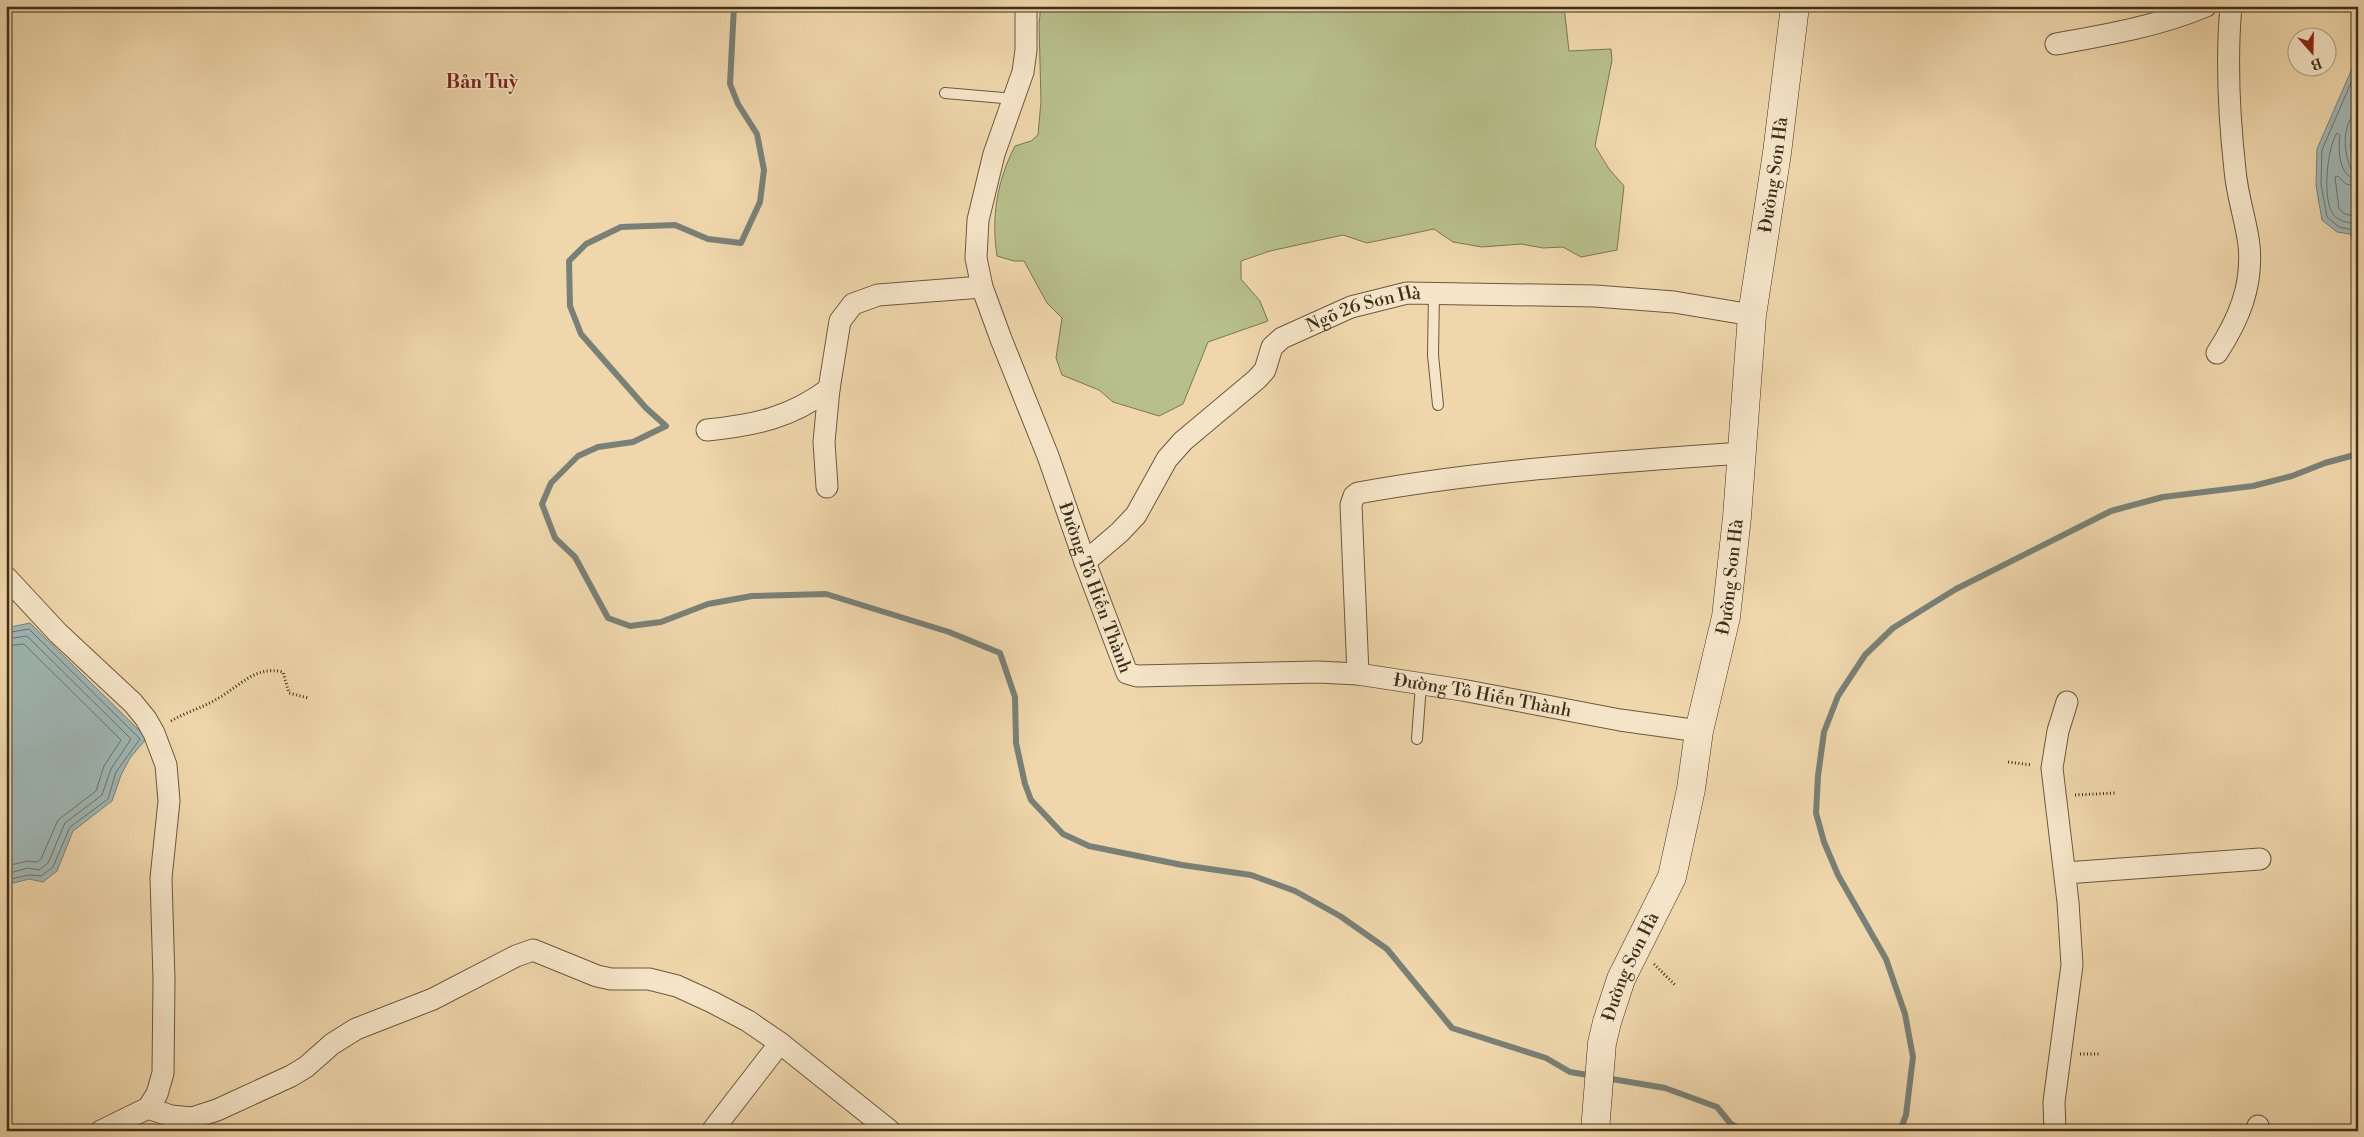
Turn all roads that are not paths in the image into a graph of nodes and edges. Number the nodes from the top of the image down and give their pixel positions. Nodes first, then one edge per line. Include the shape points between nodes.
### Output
1 (1026, 6) edge
2 (1795, 6) edge
3 (2206, 6) edge
4 (2231, 6) edge
5 (2056, 44) dead end
6 (945, 93) dead end
7 (1015, 98) junction
8 (982, 287) junction
9 (1434, 293) junction
10 (1752, 315) junction
11 (2217, 353) dead end
12 (829, 390) junction
13 (1438, 405) dead end
14 (707, 430) dead end
15 (1741, 453) junction
16 (827, 487) dead end
17 (1084, 562) junction
18 (6, 577) edge
19 (1358, 674) junction
20 (1421, 684) junction
21 (2068, 702) dead end
22 (1699, 731) junction
23 (1417, 739) dead end
24 (2260, 860) dead end
25 (2065, 873) junction
26 (780, 1043) junction
27 (148, 1108) junction
28 (1595, 1130) edge
29 (101, 1131) edge
30 (712, 1131) edge
31 (890, 1131) edge
32 (2055, 1131) edge

1 - 7 street, Đường Tô Hiến Thành via 1026,50
2 - 10 street, Đường Sơn Hà
3 - 5 street via 2136,27
4 - 11 street via 2231,123 2237,190 2249,244 2250,268 2240,313
6 - 7 lane
7 - 8 street, Đường Tô Hiến Thành via 994,154 978,220 976,258
8 - 12 street via 878,295 853,304 840,321
8 - 17 street, Đường Tô Hiến Thành via 1048,456
9 - 10 street, Ngõ 26 Sơn Hà via 1595,296 1674,302
9 - 13 lane via 1433,355
9 - 17 street, Ngõ 26 Sơn Hà via 1407,293 1383,298 1282,338 1272,347 1265,370 1183,441 1167,459 1136,515
10 - 15 street, Đường Sơn Hà
12 - 14 street via 798,410 746,426
12 - 16 street via 824,442
15 - 19 street via 1446,478 1358,493 1351,505
15 - 22 street, Đường Sơn Hà via 1726,617
17 - 19 street, Đường Tô Hiến Thành via 1127,673 1137,676
18 - 27 street via 58,633 133,703 154,733 166,765 169,801 161,878 164,1062 161,1083
19 - 20 street, Đường Tô Hiến Thành
20 - 22 street, Đường Tô Hiến Thành
20 - 23 lane
21 - 25 street via 2058,731 2052,768
22 - 28 street, Đường Sơn Hà via 1691,789 1672,877 1612,1002 1602,1043
24 - 25 street
25 - 32 street via 2072,965 2054,1102
26 - 27 street via 748,1021 677,986 649,979 597,976 533,950 433,999 356,1029 291,1076 217,1110 192,1118 171,1116
26 - 30 street
26 - 31 street
27 - 29 street

